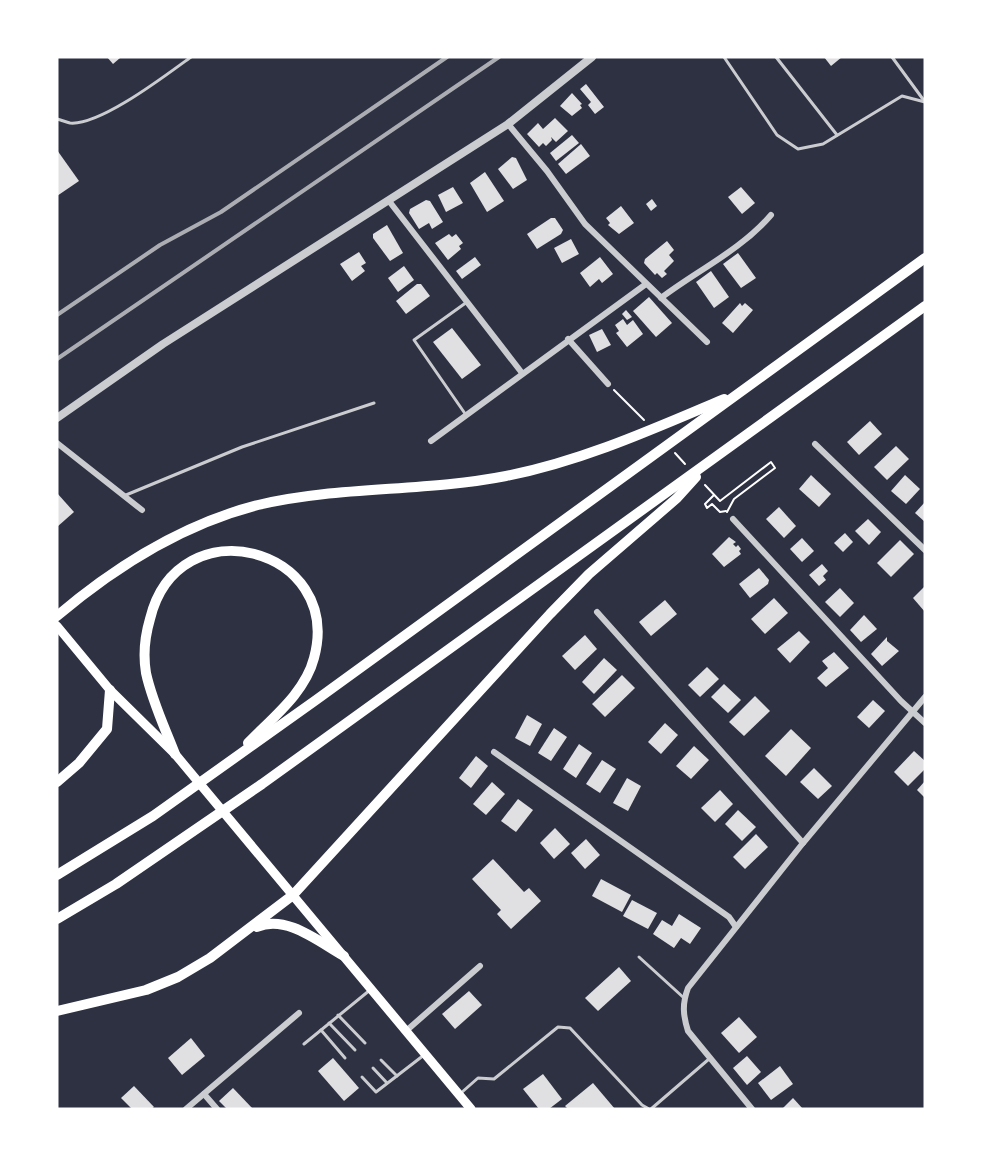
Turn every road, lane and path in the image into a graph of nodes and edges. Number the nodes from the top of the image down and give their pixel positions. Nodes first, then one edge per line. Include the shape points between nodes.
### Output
1 (191, 57) edge
2 (592, 57) edge
3 (724, 57) edge
4 (776, 57) edge
5 (892, 57) edge
6 (925, 102) edge
7 (57, 119) edge
8 (508, 123) junction
9 (837, 135) junction
10 (389, 201) junction
11 (771, 215) dead end
12 (925, 258) edge
13 (646, 284) junction
14 (661, 298) junction
15 (467, 302) junction
16 (925, 306) edge
17 (568, 339) junction
18 (706, 342) dead end
19 (522, 373) junction
20 (608, 384) joint
21 (738, 393) junction
22 (374, 403) dead end
23 (631, 406) dead end
24 (466, 416) junction
25 (57, 418) edge
26 (431, 441) dead end
27 (57, 443) edge
28 (815, 444) dead end
29 (710, 462) junction
30 (124, 496) junction
31 (734, 499) dead end
32 (142, 510) dead end
33 (726, 511) dead end
34 (733, 519) dead end
35 (925, 550) edge
36 (597, 612) dead end
37 (57, 616) edge
38 (57, 626) edge
39 (110, 690) junction
40 (925, 697) edge
41 (912, 712) junction
42 (925, 723) edge
43 (494, 752) dead end
44 (175, 754) junction
45 (231, 761) junction
46 (57, 782) edge
47 (803, 843) junction
48 (57, 874) edge
49 (293, 895) junction
50 (57, 919) edge
51 (736, 927) junction
52 (245, 932) junction
53 (344, 956) junction
54 (639, 957) dead end
55 (480, 966) dead end
56 (371, 989) junction
57 (684, 998) junction
58 (57, 1011) edge
59 (299, 1013) dead end
60 (338, 1015) junction
61 (329, 1023) junction
62 (321, 1030) junction
63 (406, 1031) junction
64 (364, 1043) dead end
65 (304, 1044) dead end
66 (355, 1050) dead end
67 (426, 1054) junction
68 (345, 1058) dead end
69 (709, 1059) junction
70 (381, 1060) dead end
71 (373, 1068) dead end
72 (362, 1077) dead end
73 (397, 1077) junction
74 (387, 1083) junction
75 (204, 1094) junction
76 (459, 1095) junction
77 (186, 1109) edge
78 (218, 1109) edge
79 (471, 1109) edge
80 (650, 1109) edge
81 (752, 1109) edge

1 - 7 lane via 96,118 70,123
2 - 8 street
3 - 9 lane via 784,140 798,149 823,144
4 - 9 lane
5 - 6 lane
6 - 9 lane via 902,96
8 - 10 street
8 - 13 street via 585,224
10 - 15 street
10 - 25 street via 172,338
11 - 14 street via 744,242
12 - 21 highway
13 - 14 street
13 - 17 street
14 - 18 street
15 - 19 street
15 - 24 lane via 414,340
16 - 29 highway
17 - 19 street
17 - 20 street
19 - 24 street
20 - 23 path
21 - 37 highway via 612,446 537,469 470,482 281,501 234,512 179,534 111,573
21 - 45 highway
22 - 30 lane via 242,447
24 - 26 street
27 - 30 street
28 - 35 street
29 - 49 highway via 677,498 589,574 550,614
29 - 50 highway via 262,784 116,884
30 - 32 street
31 - 33 path via 775,468 771,462 720,501 713,494 705,504 707,508 712,504 720,512
34 - 41 street
36 - 47 street
38 - 39 main road
39 - 44 main road
39 - 46 highway via 107,729
40 - 41 street
41 - 42 street
41 - 47 street
43 - 51 street via 729,917
44 - 45 highway via 146,673 151,613 165,584 188,562 215,551 251,551 278,562 302,585 315,611 317,642 314,659 296,693
44 - 49 main road
45 - 48 highway via 153,816
47 - 51 street
49 - 52 highway
49 - 53 main road
51 - 57 street via 695,977
52 - 53 highway via 268,923 283,924
52 - 58 highway via 193,968 156,986
53 - 56 main road
54 - 57 lane
55 - 63 street
56 - 60 lane
56 - 63 main road
57 - 69 street via 683,1016 688,1031
59 - 75 street
60 - 61 lane
60 - 64 lane
61 - 62 lane
61 - 66 lane
62 - 65 lane
62 - 68 lane
63 - 67 main road
67 - 73 lane
67 - 76 main road
69 - 80 lane
69 - 81 street
70 - 73 lane
71 - 74 lane
72 - 74 lane via 376,1092
73 - 74 lane
75 - 77 street
75 - 78 street
76 - 79 main road
76 - 80 lane via 478,1078 494,1079 558,1027 564,1027

